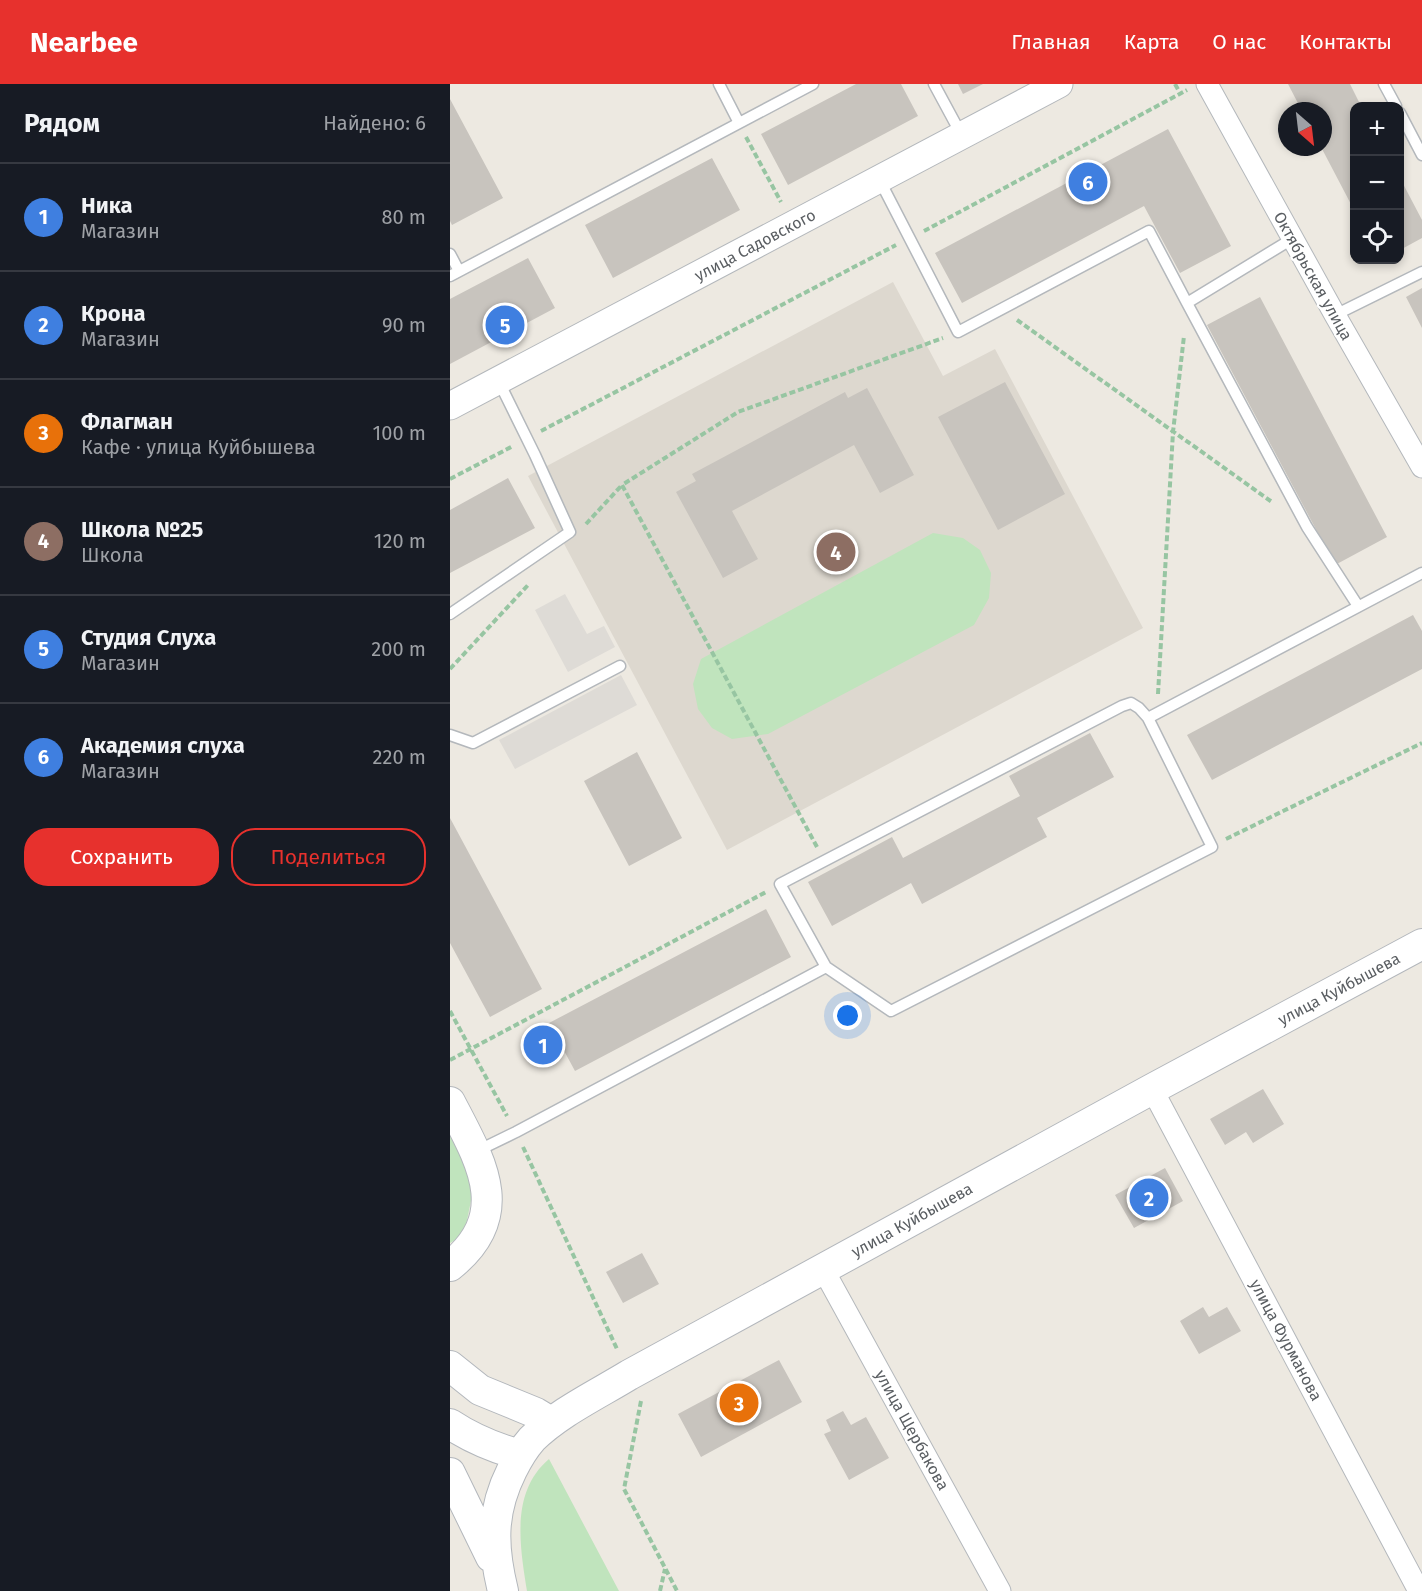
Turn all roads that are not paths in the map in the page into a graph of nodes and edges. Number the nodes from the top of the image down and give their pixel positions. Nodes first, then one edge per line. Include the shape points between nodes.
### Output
1 (719, 84) edge
2 (813, 84) edge
3 (934, 84) edge
4 (1059, 84) edge
5 (1384, 84) edge
6 (1199, 86) edge
7 (1394, 102) edge
8 (1404, 121) edge
9 (739, 123) junction
10 (961, 135) junction
11 (1422, 155) edge
12 (879, 179) junction
13 (1292, 239) junction
14 (450, 254) edge
15 (1422, 272) edge
16 (454, 273) edge
17 (1187, 303) junction
18 (1335, 315) junction
19 (498, 381) junction
20 (450, 406) edge
21 (1422, 467) edge
22 (1422, 573) edge
23 (1358, 606) junction
24 (450, 614) edge
25 (620, 666) dead end
26 (1152, 716) junction
27 (450, 735) edge
28 (1422, 944) edge
29 (826, 967) junction
30 (1152, 1089) junction
31 (450, 1102) edge
32 (475, 1152) junction
33 (458, 1259) edge
34 (823, 1269) junction
35 (450, 1280) edge
36 (450, 1366) edge
37 (551, 1422) junction
38 (450, 1424) edge
39 (519, 1455) junction
40 (450, 1473) edge
41 (501, 1581) edge
42 (1000, 1591) edge
43 (1419, 1591) edge

1 - 9 lane
2 - 9 lane
3 - 10 lane
4 - 10 street, улица Садовского
5 - 7 lane
6 - 13 street, Октябрьская улица
8 - 11 lane
9 - 16 lane
10 - 12 street, улица Садовского
12 - 17 lane via 958,332 1149,231
12 - 19 street, улица Садовского
13 - 17 lane
13 - 18 street, Октябрьская улица
14 - 16 lane
15 - 18 lane
17 - 23 lane via 1307,527
18 - 21 street, Октябрьская улица
19 - 20 street, улица Садовского
19 - 24 lane via 570,532
22 - 23 lane
23 - 26 lane
25 - 27 lane via 473,743
26 - 29 lane via 1131,703 1122,705 780,884
26 - 29 lane via 1212,846 891,1011
28 - 30 main road, улица Куйбышева
29 - 32 lane
30 - 34 main road, улица Куйбышева
30 - 43 street, улица Фурманова
31 - 32 main road
32 - 33 main road via 488,1196 485,1217
33 - 35 main road
34 - 37 main road, улица Куйбышева
34 - 42 street, улица Щербакова
36 - 37 main road via 480,1390
37 - 39 main road, улица Куйбышева
38 - 39 main road
39 - 41 main road, улица Куйбышева via 498,1507 494,1543
40 - 41 main road

